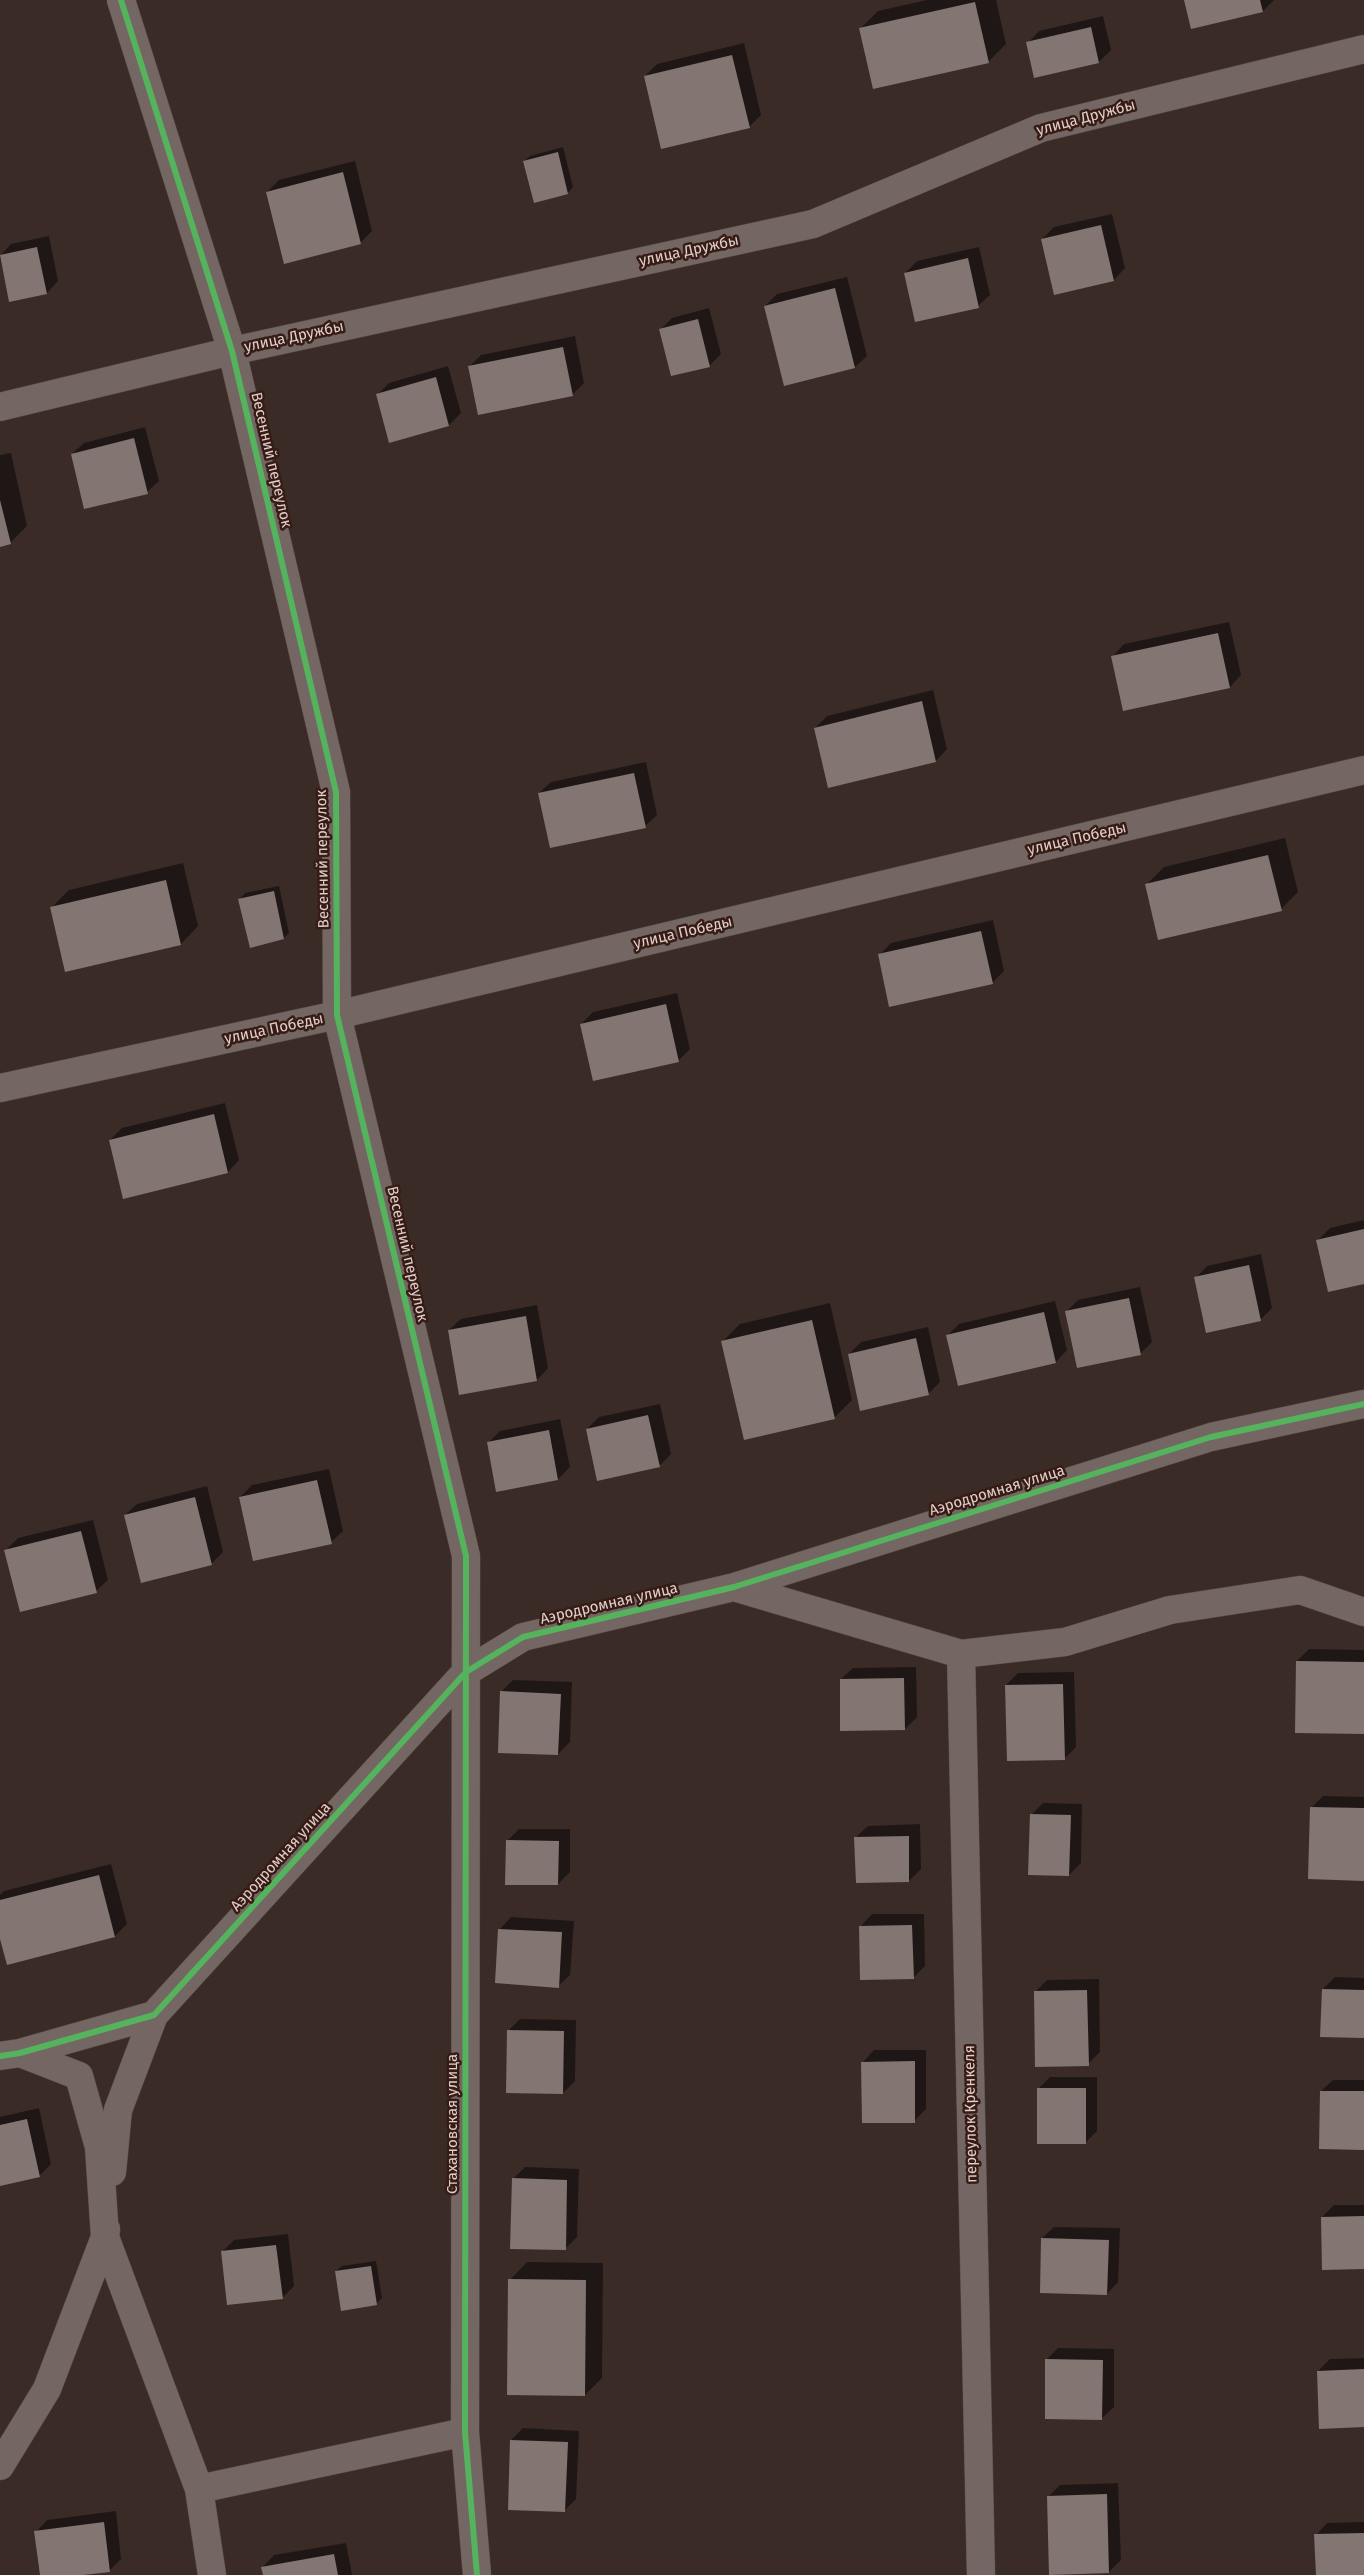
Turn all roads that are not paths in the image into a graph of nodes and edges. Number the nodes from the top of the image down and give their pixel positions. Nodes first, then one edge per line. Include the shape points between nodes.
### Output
1 (121, 0) edge
2 (1364, 49) edge
3 (232, 351) junction
4 (0, 407) edge
5 (1364, 770) edge
6 (337, 1015) junction
7 (0, 1088) edge
8 (1364, 1404) edge
9 (734, 1587) junction
10 (1364, 1612) edge
11 (961, 1654) junction
12 (466, 1672) junction
13 (154, 2015) junction
14 (10, 2055) edge
15 (105, 2237) junction
16 (466, 2432) junction
17 (0, 2466) edge
18 (199, 2489) junction
19 (212, 2575) edge
20 (477, 2575) edge
21 (981, 2575) edge

1 - 3 street, Весенний переулок
2 - 3 street, улица Дружбы via 1041,128 813,224
3 - 4 street, улица Дружбы
3 - 6 street, Весенний переулок via 336,792
5 - 6 street, улица Победы
6 - 7 street, улица Победы
6 - 12 street, Весенний переулок via 466,1556
8 - 9 street, Аэродромная улица via 1210,1437
9 - 11 street
9 - 12 street, Аэродромная улица via 523,1637
10 - 11 street via 1300,1590 1170,1610 1065,1642
11 - 21 street, переулок Кренкеля
12 - 13 street, Аэродромная улица
12 - 16 street, Стахановская улица
13 - 14 street
13 - 15 street via 118,2110
14 - 15 street via 79,2076 99,2147
15 - 17 street via 47,2389
15 - 18 street
16 - 18 street
16 - 20 street, Стахановская улица
18 - 19 street

